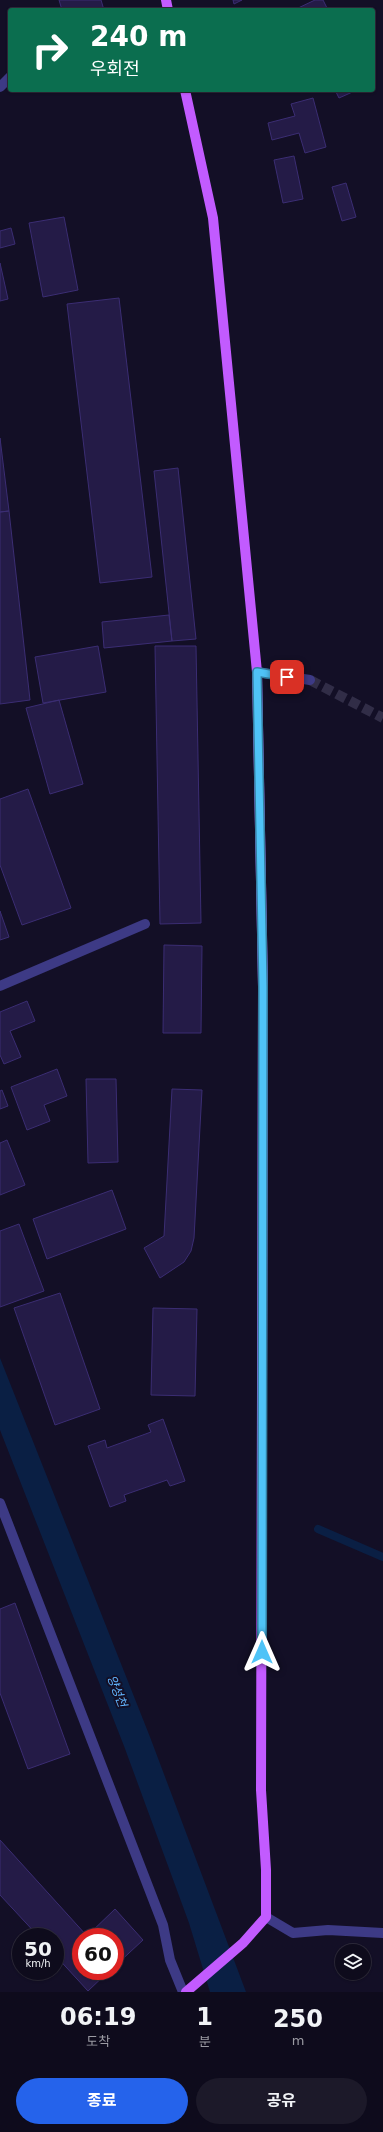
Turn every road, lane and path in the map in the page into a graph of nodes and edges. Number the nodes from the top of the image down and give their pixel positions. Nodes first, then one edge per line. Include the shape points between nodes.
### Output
1 (8, 79) edge
2 (0, 87) edge
3 (185, 92) edge
4 (257, 672) junction
5 (310, 680) tunnel mouth
6 (145, 924) dead end
7 (0, 986) edge
8 (0, 1502) edge
9 (266, 1917) junction
10 (383, 1932) edge
11 (184, 1992) edge

1 - 2 street
3 - 4 main road via 213,218
4 - 5 street
4 - 9 main road via 263,987 261,1790
6 - 7 street
8 - 11 street via 163,1925 170,1960
9 - 10 street via 293,1933 328,1930
9 - 11 main road via 243,1943

